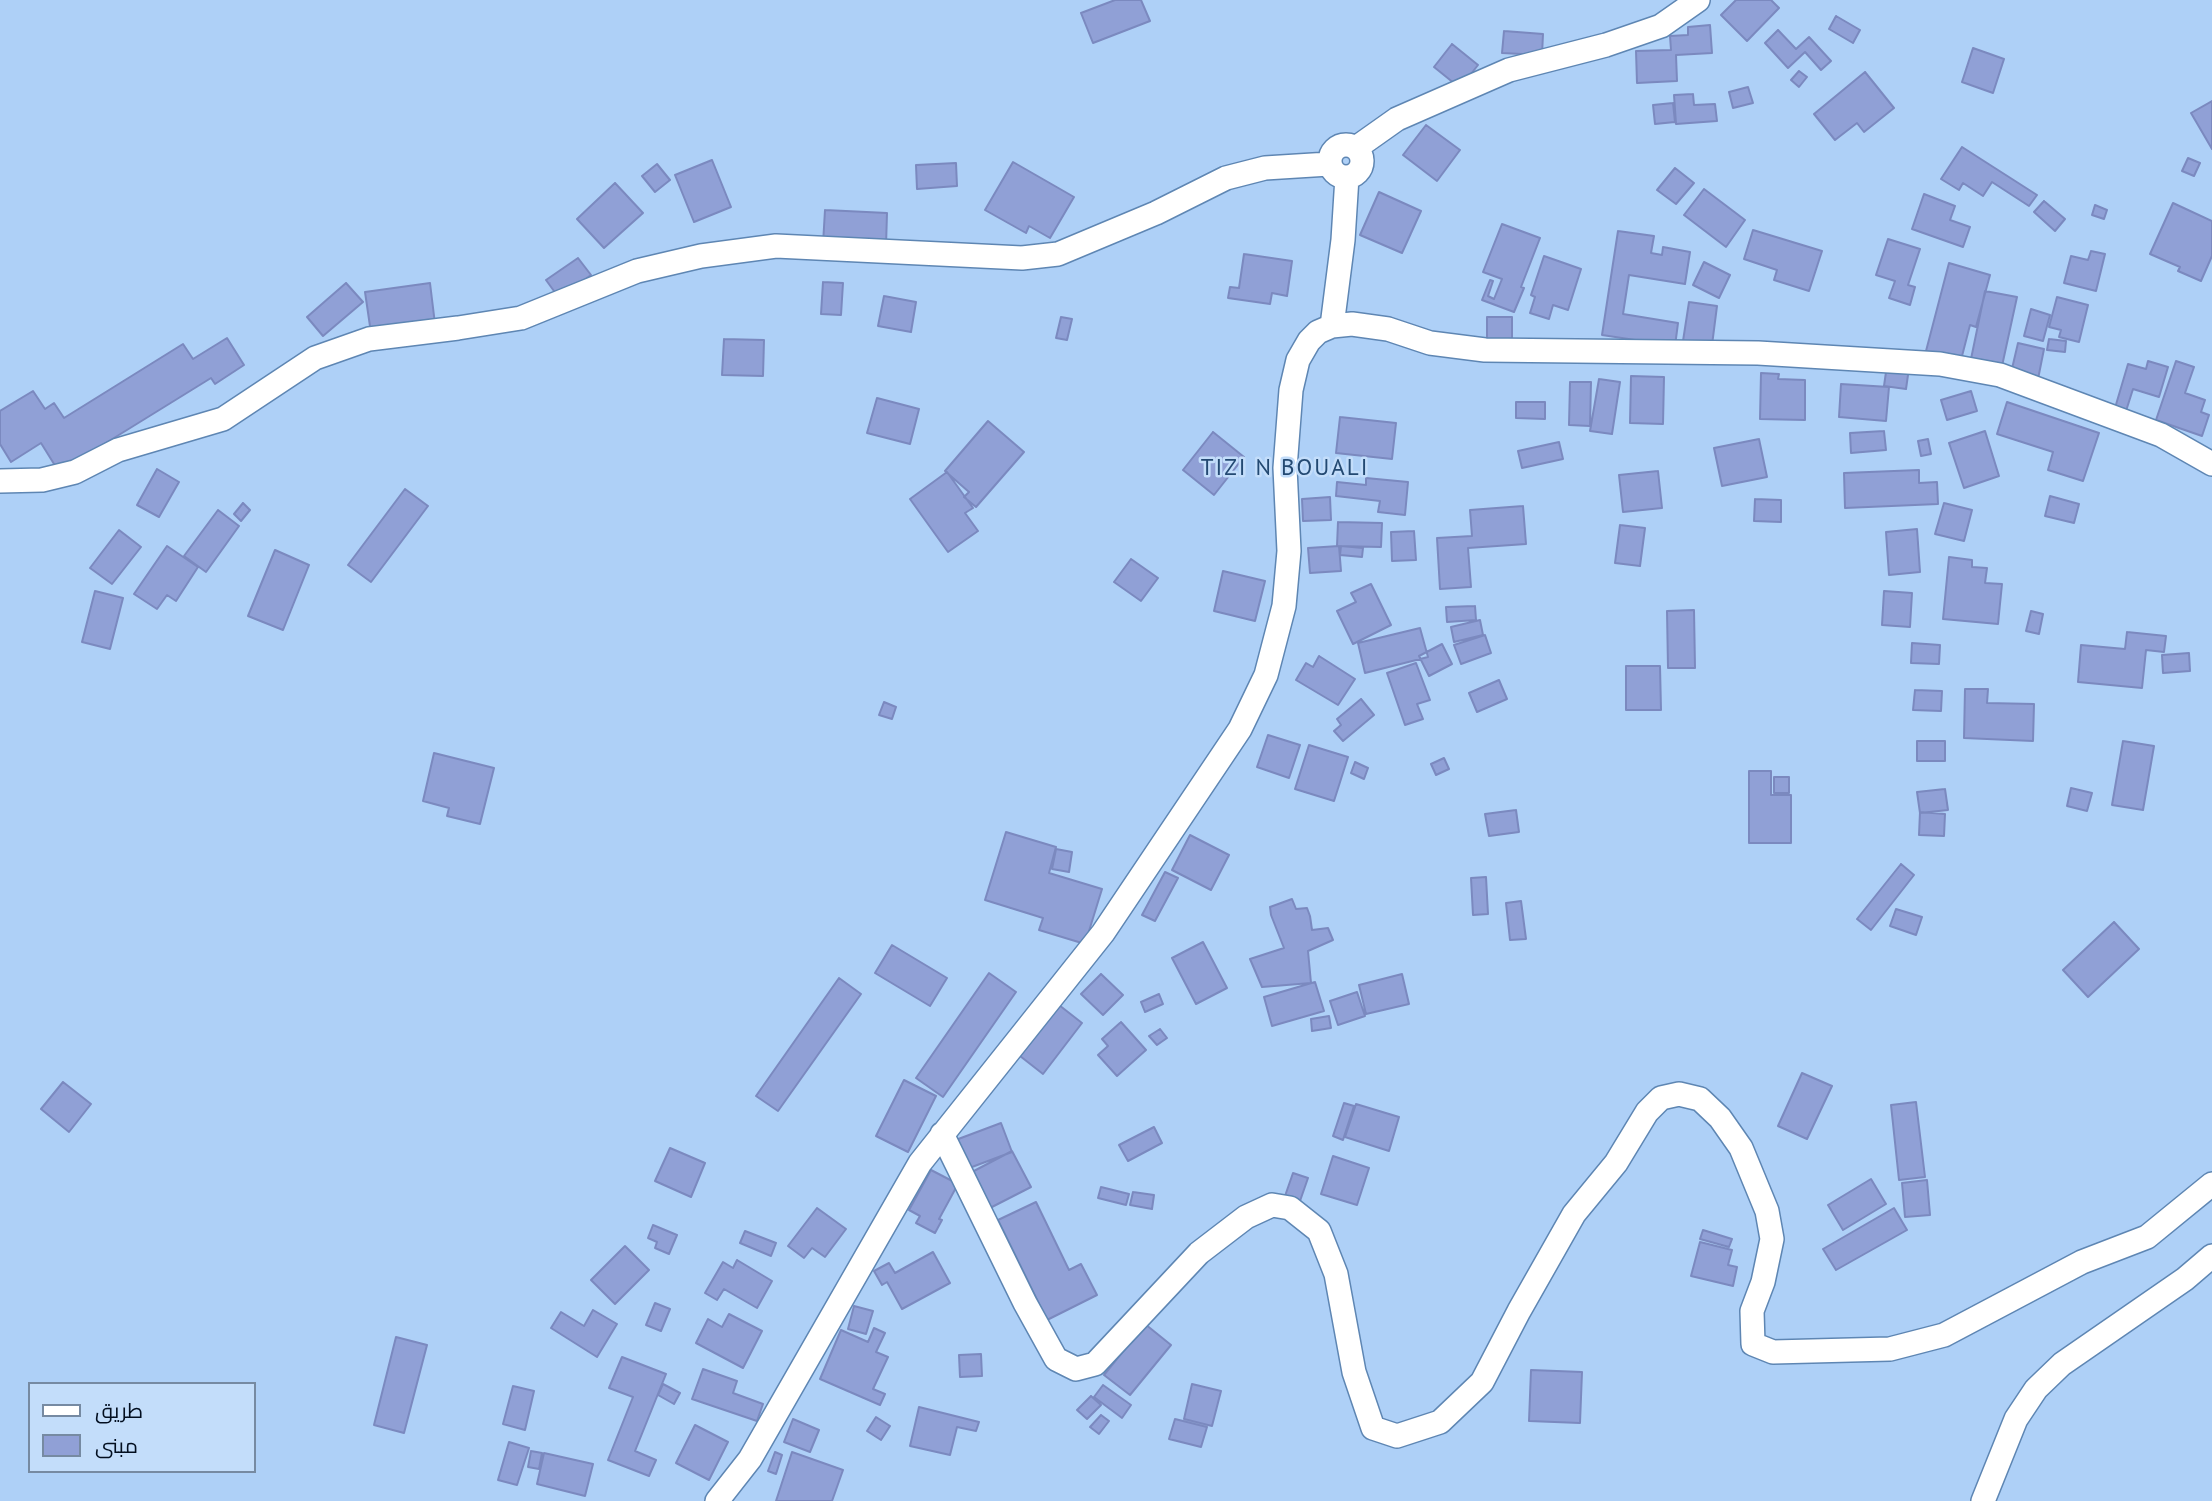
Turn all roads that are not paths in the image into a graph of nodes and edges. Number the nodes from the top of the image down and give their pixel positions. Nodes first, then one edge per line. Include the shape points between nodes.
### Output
1 (1698, 0) edge
2 (1338, 171) junction
3 (1332, 326) junction
4 (2212, 464) edge
5 (0, 481) edge
6 (942, 1134) junction
7 (2212, 1184) edge
8 (2212, 1256) edge
9 (717, 1501) edge
10 (1983, 1501) edge

1 - 2 street via 1661,26 1509,70 1397,119 1356,148 1363,162 1355,175
2 - 3 street via 1343,240
2 - 5 street via 1265,168 1226,178 1058,254 1022,258 776,246 701,256 637,271 521,318 369,339 315,358 223,419 118,450 75,472 42,480
3 - 4 street via 1388,328 1430,342 1485,350 1758,354 1940,364 2000,375 2161,435
3 - 6 street via 1308,341 1291,390 1284,606 1266,675 1240,729 1102,933
6 - 7 street via 1056,1359 1076,1369 1095,1364 1199,1253 1246,1217 1272,1205 1290,1208 1319,1231 1336,1274 1354,1372 1373,1428 1397,1436 1440,1422 1482,1381 1574,1214 1661,1098 1679,1094 1700,1099 1741,1149 1767,1211 1772,1239 1752,1311 1753,1344 1773,1352 1890,1349 1944,1335 2082,1262 2147,1237
6 - 9 street via 920,1163 750,1459
8 - 10 street via 2063,1364 2036,1389 2016,1419

